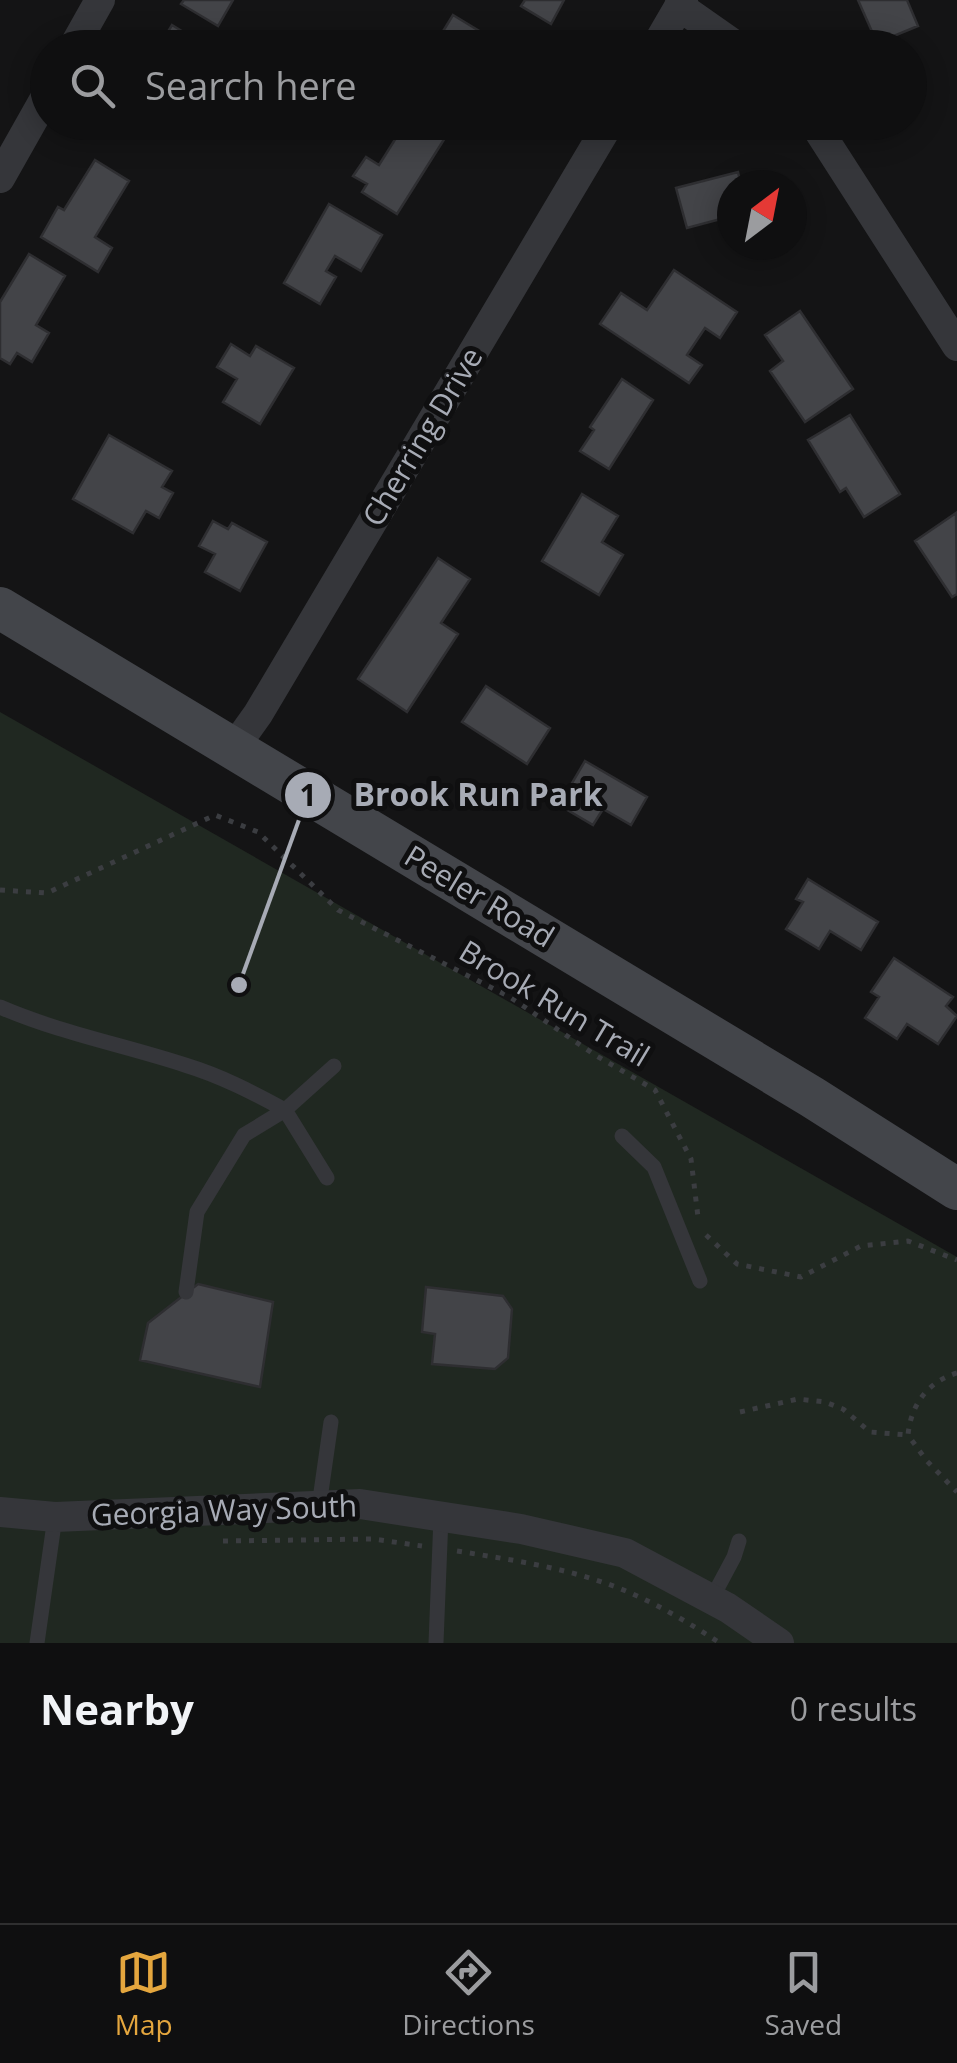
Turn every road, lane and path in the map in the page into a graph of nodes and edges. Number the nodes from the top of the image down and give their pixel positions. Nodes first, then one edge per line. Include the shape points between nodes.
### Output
1 (100, 0) edge
2 (681, 3) edge
3 (84, 30) edge
4 (665, 30) edge
5 (715, 30) edge
6 (30, 126) edge
7 (599, 140) edge
8 (825, 140) edge
9 (0, 178) edge
10 (957, 346) edge
11 (0, 608) edge
12 (233, 749) junction
13 (0, 890) edge
14 (0, 1007) edge
15 (334, 1066) dead end
16 (285, 1110) junction
17 (622, 1136) dead end
18 (327, 1178) dead end
19 (957, 1189) edge
20 (957, 1260) edge
21 (700, 1281) dead end
22 (186, 1292) dead end
23 (957, 1374) edge
24 (740, 1412) dead end
25 (331, 1422) dead end
26 (908, 1436) junction
27 (957, 1492) edge
28 (319, 1506) junction
29 (0, 1512) edge
30 (54, 1517) junction
31 (441, 1517) junction
32 (222, 1541) dead end
33 (739, 1542) dead end
34 (441, 1548) junction
35 (711, 1600) junction
36 (37, 1643) edge
37 (436, 1643) edge
38 (720, 1643) edge
39 (779, 1643) edge

1 - 3 street
2 - 4 street
2 - 5 street
6 - 9 street
7 - 12 street, Cherring Drive
8 - 10 street
11 - 12 street, Peeler Road
12 - 19 street, Peeler Road
13 - 20 path, Brook Run Trail via 47,893 215,815 258,832 338,910 510,997 655,1090 691,1159 700,1230 737,1264 802,1277 860,1246 908,1241
14 - 16 lane via 188,1066
15 - 16 lane
16 - 18 lane
16 - 22 lane via 244,1135 197,1212
17 - 21 lane via 654,1167
23 - 26 path via 935,1382 917,1402
24 - 26 path via 798,1399 825,1402 870,1432
25 - 28 lane
26 - 27 path
28 - 30 street, Georgia Way South
28 - 31 street, Georgia Way South via 360,1504
29 - 30 street, Georgia Way South
30 - 36 lane
31 - 34 lane
31 - 35 street, Georgia Way South via 625,1553
32 - 34 path via 373,1539
33 - 35 lane
34 - 37 lane
34 - 38 path via 603,1582
35 - 39 street, Georgia Way South

